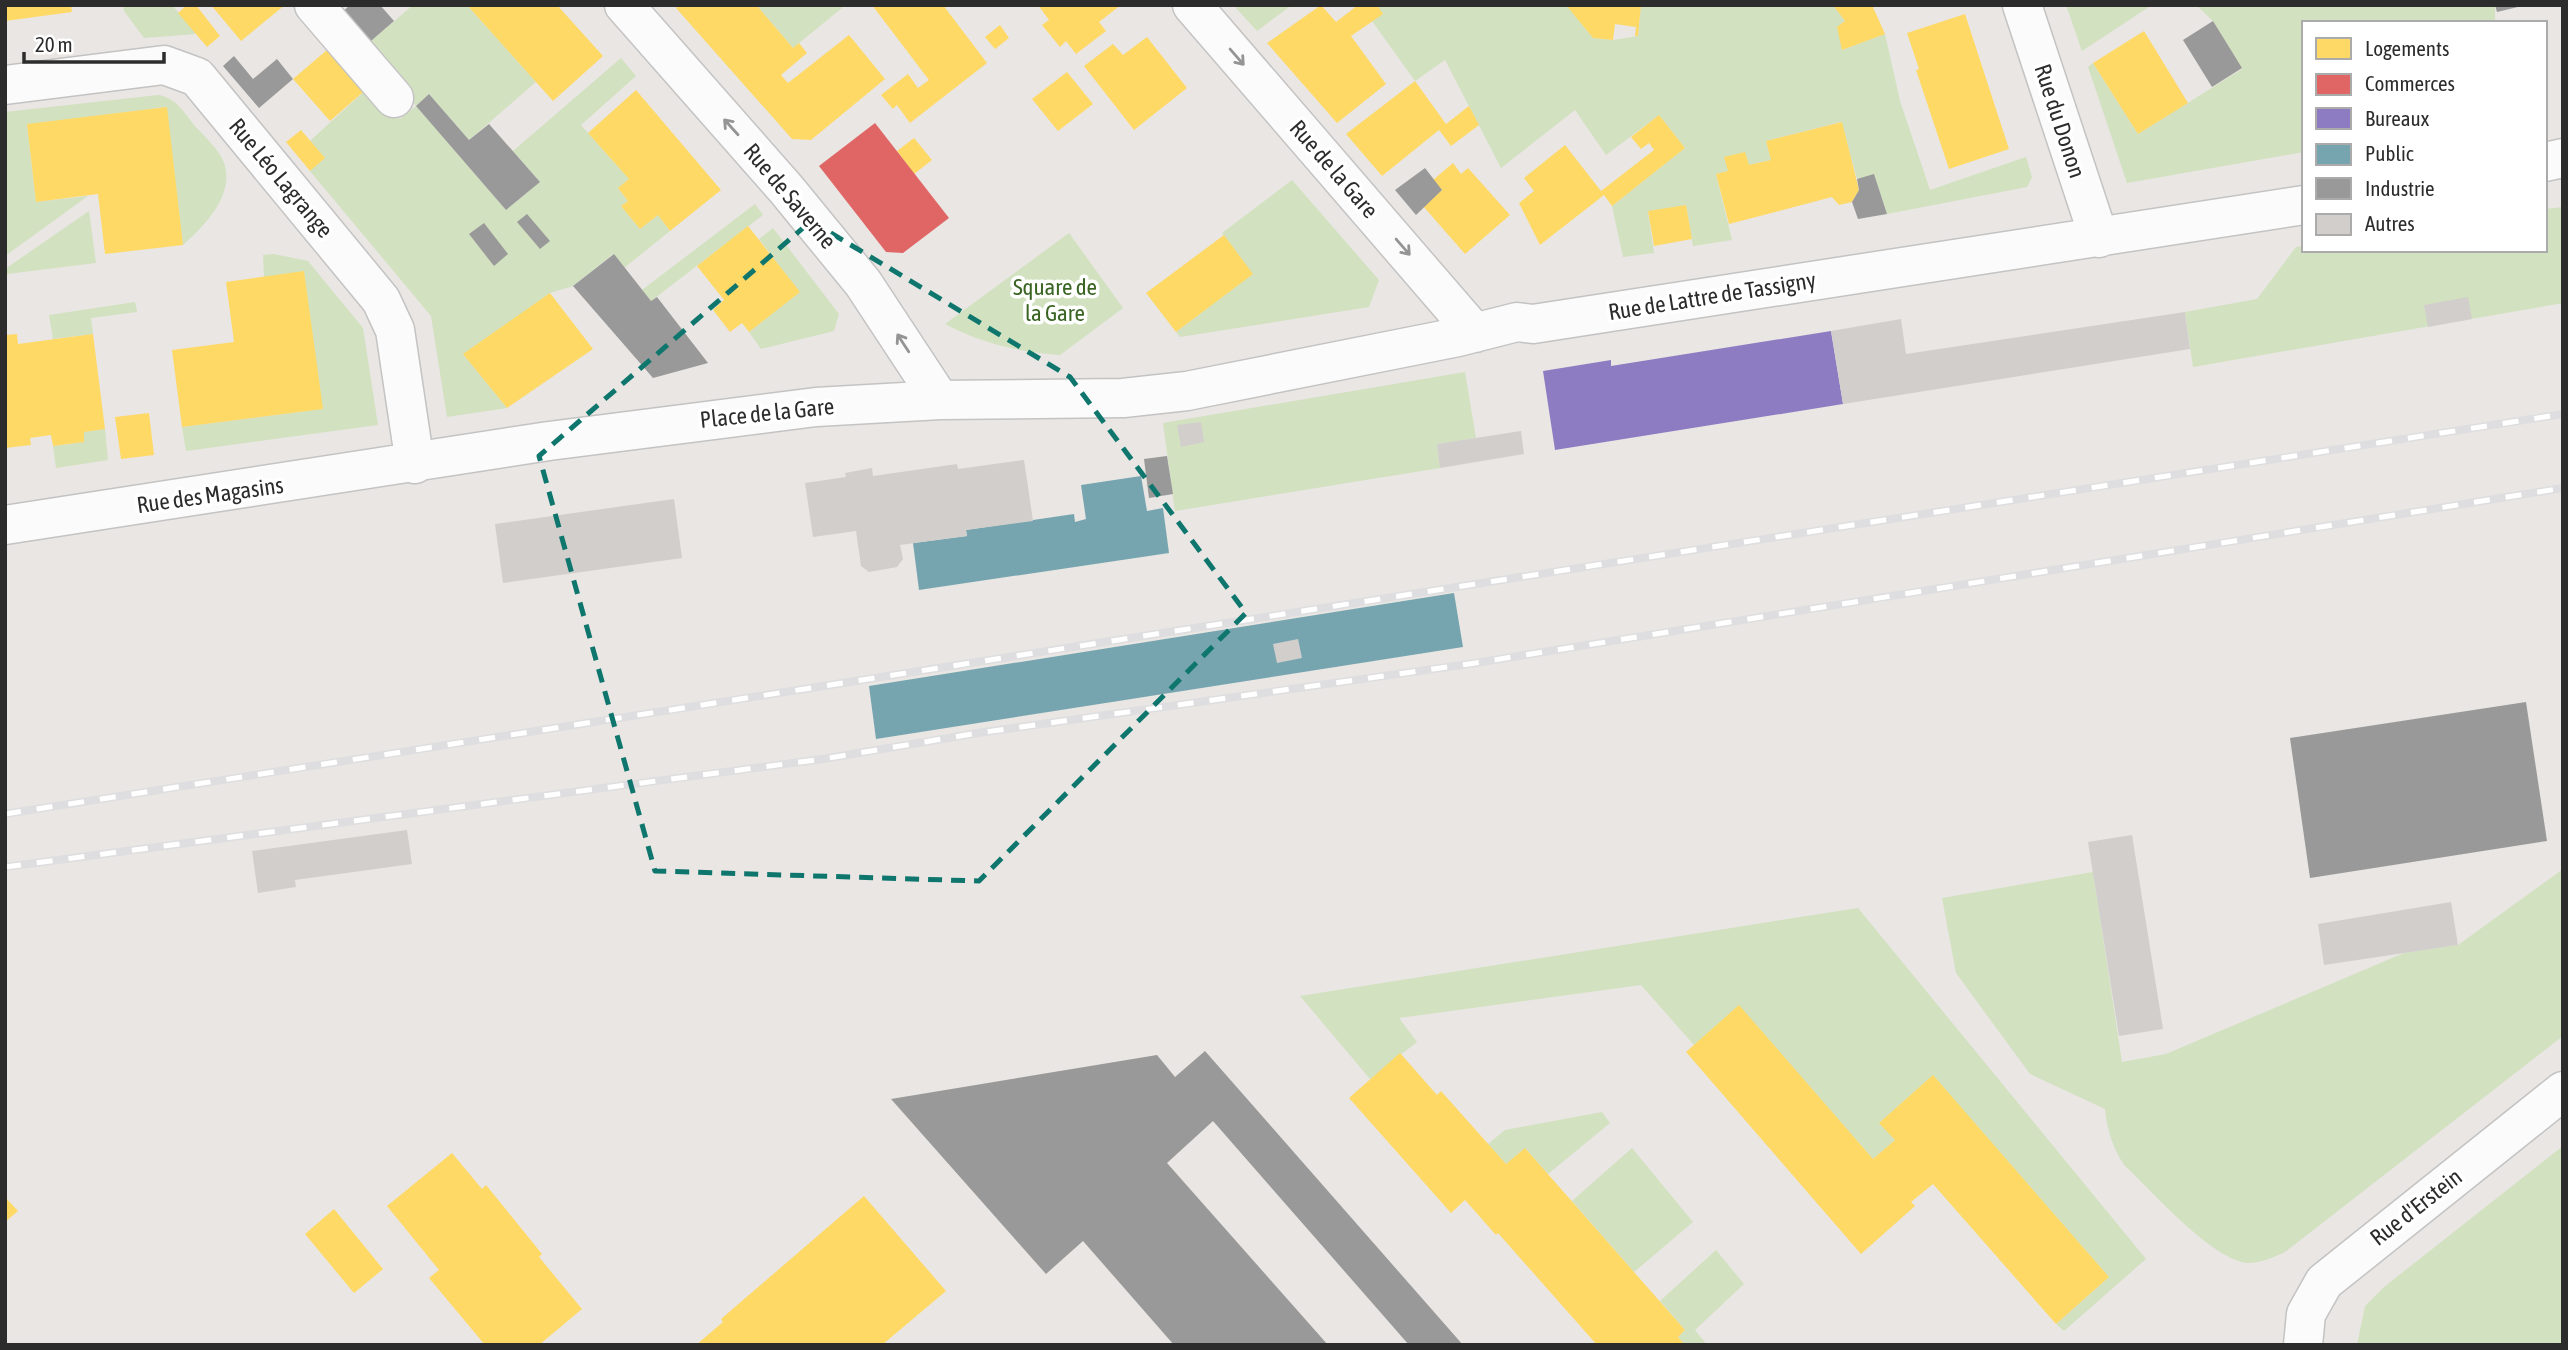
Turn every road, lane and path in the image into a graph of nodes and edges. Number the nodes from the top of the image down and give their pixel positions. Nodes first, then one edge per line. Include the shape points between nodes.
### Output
1 (314, 5) edge
2 (1192, 5) edge
3 (2022, 5) edge
4 (626, 6) edge
5 (5, 85) edge
6 (394, 98) dead end
7 (2302, 205) edge
8 (2099, 237) junction
9 (1475, 333) junction
10 (1123, 398) joint
11 (940, 400) junction
12 (415, 464) junction
13 (5, 525) edge
14 (2563, 1091) edge
15 (2303, 1345) edge

1 - 6 street
2 -> 9 street, Rue de la Gare
3 - 8 street, Rue du Donon
11 -> 4 street, Rue de Saverne via 863,283
5 - 12 street, Rue Léo Lagrange via 164,65 197,77 381,300 395,330
7 - 8 street, Rue de Lattre de Tassigny
8 - 9 street, Rue de Lattre de Tassigny via 1547,322 1517,322
9 - 10 street, Rue de Lattre de Tassigny via 1186,391
10 - 11 street, Place de la Gare
11 - 12 street, Place de la Gare via 816,407 673,423
12 - 13 street, Rue des Magasins
14 - 15 street, Rue d'Erstein via 2324,1282 2306,1314

